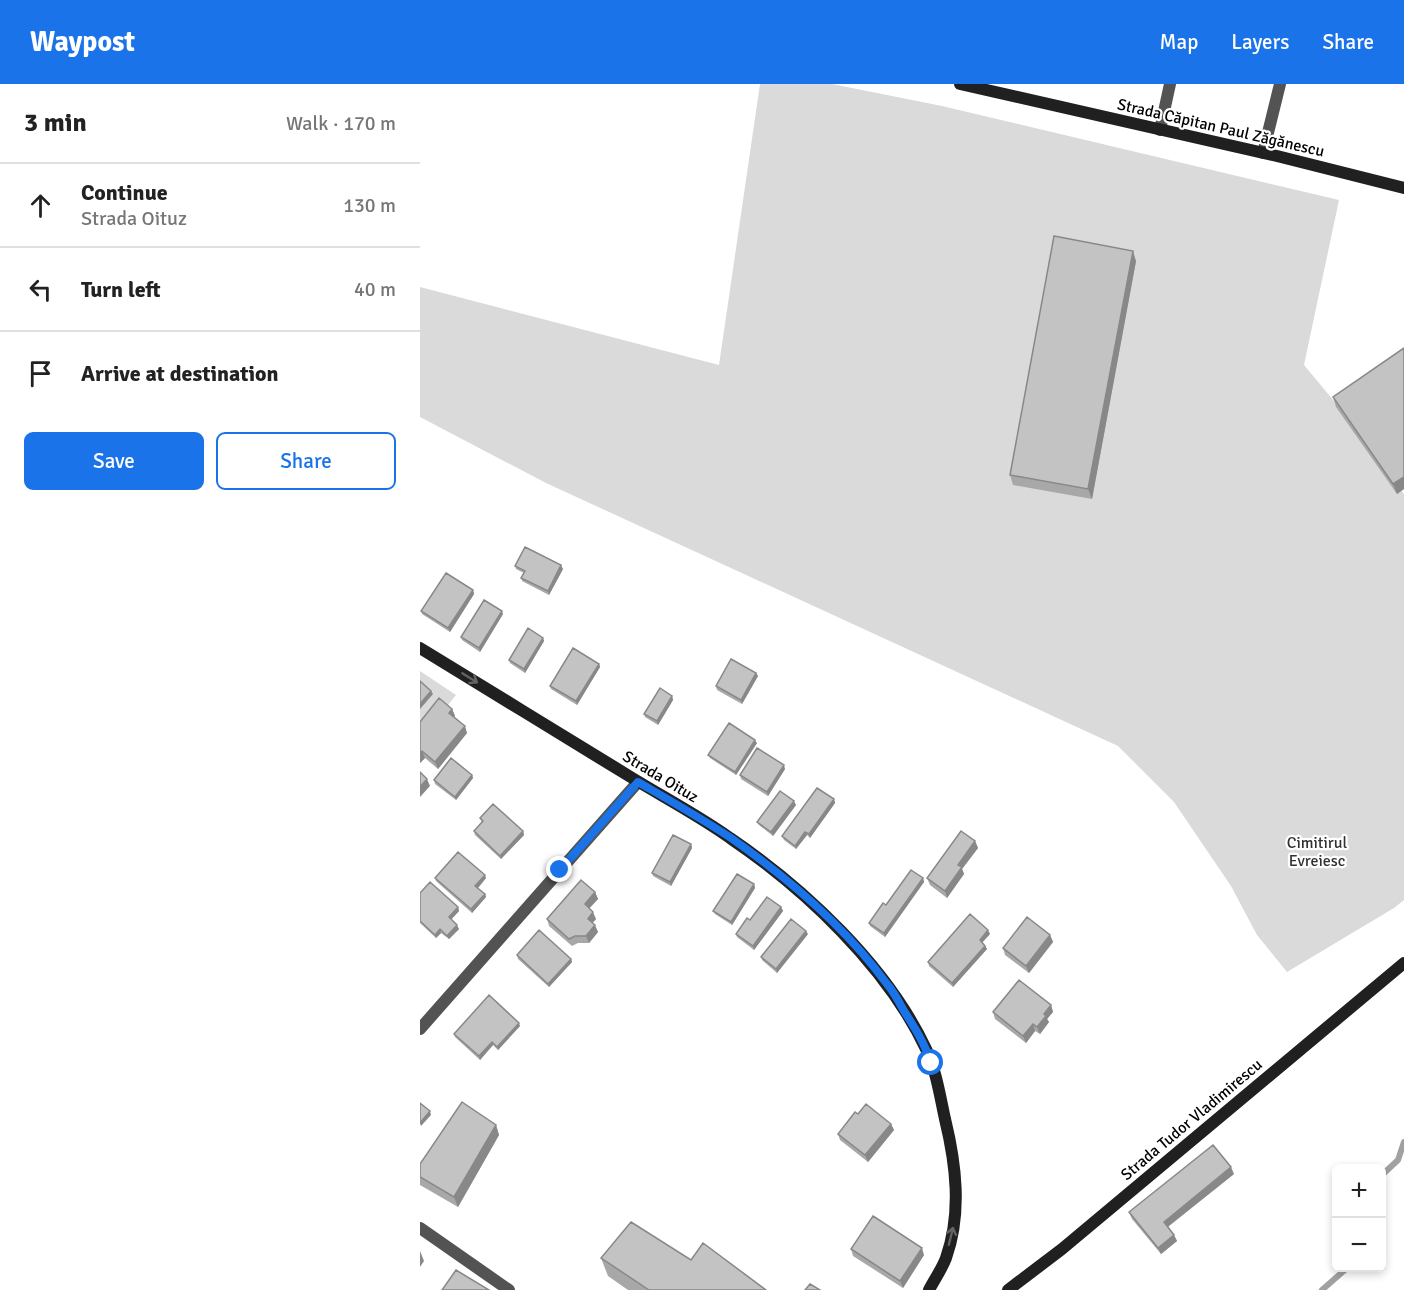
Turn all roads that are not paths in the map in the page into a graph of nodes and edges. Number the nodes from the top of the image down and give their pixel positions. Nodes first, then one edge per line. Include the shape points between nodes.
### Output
1 (960, 84) edge
2 (1170, 84) edge
3 (1280, 84) edge
4 (1160, 130) junction
5 (1263, 153) junction
6 (1404, 188) edge
7 (420, 648) edge
8 (638, 782) junction
9 (1400, 967) edge
10 (420, 1029) edge
11 (420, 1228) edge
12 (509, 1290) edge
13 (929, 1290) edge
14 (1008, 1290) edge

1 - 4 street, Strada Căpitan Paul Zăgănescu
2 - 4 street
3 - 5 street
4 - 5 street, Strada Căpitan Paul Zăgănescu
5 - 6 street, Strada Căpitan Paul Zăgănescu
7 -> 8 street, Strada Oituz
8 - 10 street
13 -> 8 street, Strada Oituz via 946,1258 955,1221 956,1179 927,1050 888,985 858,948 794,887 730,838
9 - 14 street, Strada Tudor Vladimirescu
11 - 12 street

